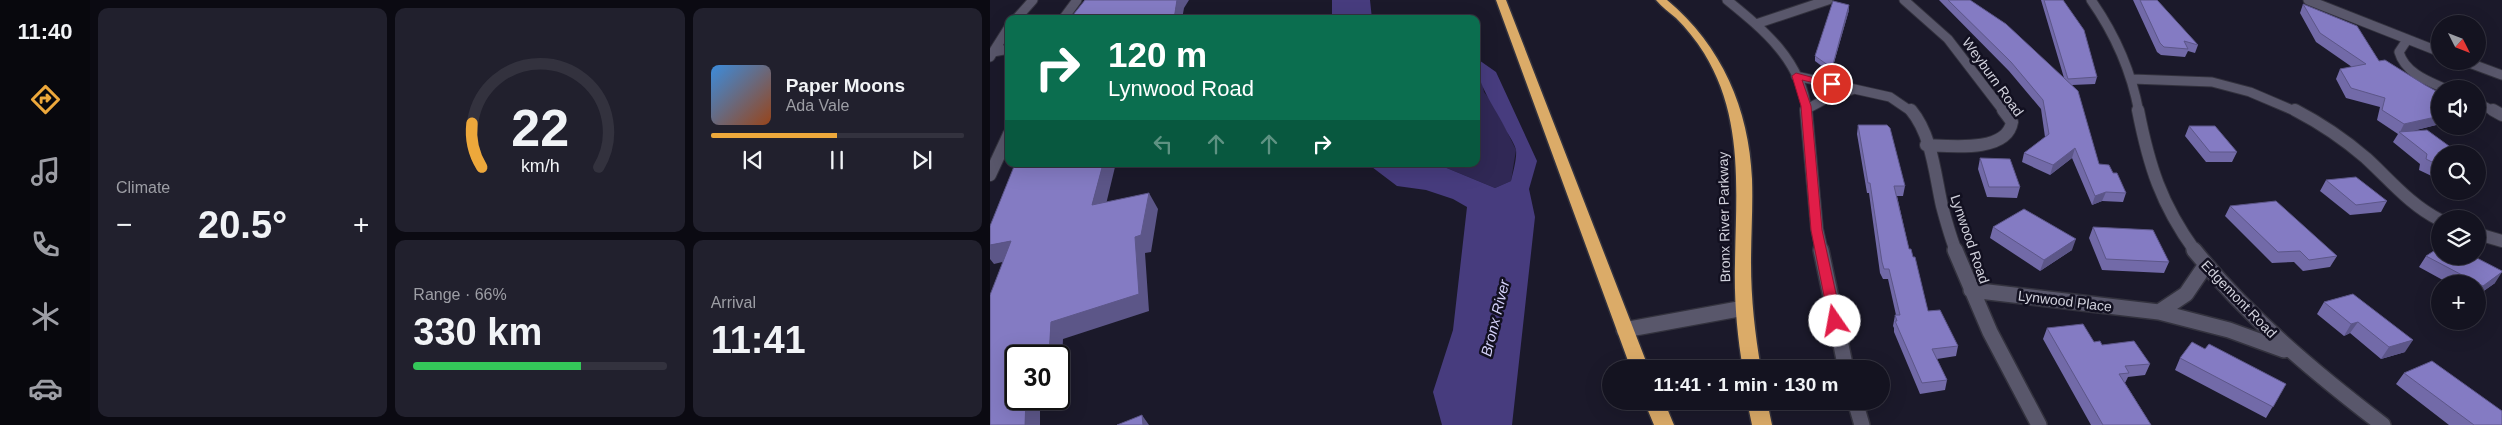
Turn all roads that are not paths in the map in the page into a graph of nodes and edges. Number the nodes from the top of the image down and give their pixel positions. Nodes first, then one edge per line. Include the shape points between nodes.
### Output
1 (1033, 0) edge
2 (1077, 0) edge
3 (1501, 0) edge
4 (1661, 0) edge
5 (1727, 0) edge
6 (1828, 0) edge
7 (1904, 0) edge
8 (2091, 0) edge
9 (2308, 0) edge
10 (1020, 15) edge
11 (1066, 15) edge
12 (1756, 24) junction
13 (1005, 33) edge
14 (2407, 40) junction
15 (2431, 49) edge
16 (1005, 50) edge
17 (992, 54) edge
18 (2486, 69) edge
19 (2502, 75) edge
20 (1796, 76) junction
21 (2132, 79) junction
22 (2431, 82) edge
23 (1857, 89) junction
24 (2486, 107) edge
25 (1806, 109) junction
26 (2502, 115) edge
27 (1005, 143) edge
28 (1926, 145) junction
29 (990, 175) edge
30 (2431, 215) edge
31 (2486, 236) edge
32 (2502, 241) edge
33 (2205, 266) junction
34 (1971, 290) junction
35 (1744, 308) junction
36 (2159, 312) junction
37 (1624, 330) junction
38 (2293, 354) junction
39 (1636, 360) edge
40 (1751, 360) edge
41 (1844, 360) edge
42 (1658, 410) edge
43 (1759, 410) edge
44 (1858, 410) edge
45 (1664, 425) edge
46 (1762, 425) edge
47 (1862, 425) edge
48 (2039, 425) edge
49 (2383, 425) edge

1 - 10 street
2 - 11 street
3 - 37 highway
4 - 35 highway, Bronx River Parkway via 1689,24 1705,46 1719,69 1734,109 1744,167
5 - 12 street
6 - 12 street
7 - 28 street, Weyburn Road via 1948,39 2012,122 2013,130 1997,141 1955,146
8 - 21 street, Edgemont Road via 2107,22
9 - 14 street
12 - 20 street via 1784,52
13 - 17 street
14 - 15 street
14 - 22 street via 2399,52 2404,64
16 - 17 street
18 - 19 street
20 - 23 street, Lynwood Road
20 - 25 street
21 - 30 street via 2212,82 2296,111 2326,127 2356,150
21 - 33 street, Edgemont Road via 2143,148 2152,172 2174,220
23 - 25 street, Lynwood Road via 1833,95
23 - 28 street, Lynwood Road via 1890,96 1904,104 1918,121
24 - 26 street
25 - 41 street via 1817,230
27 - 29 street
28 - 34 street, Lynwood Road via 1950,234
31 - 32 street
33 - 36 street via 2195,286 2172,306
33 - 38 street, Edgemont Road
34 - 36 street, Lynwood Place
34 - 48 street, Lynwood Road via 1989,333
35 - 37 street
35 - 40 highway, Bronx River Parkway
36 - 38 street, Lynwood Place via 2259,339
37 - 39 highway
38 - 49 street, Edgemont Road
42 - 45 highway
43 - 46 highway
44 - 47 street

